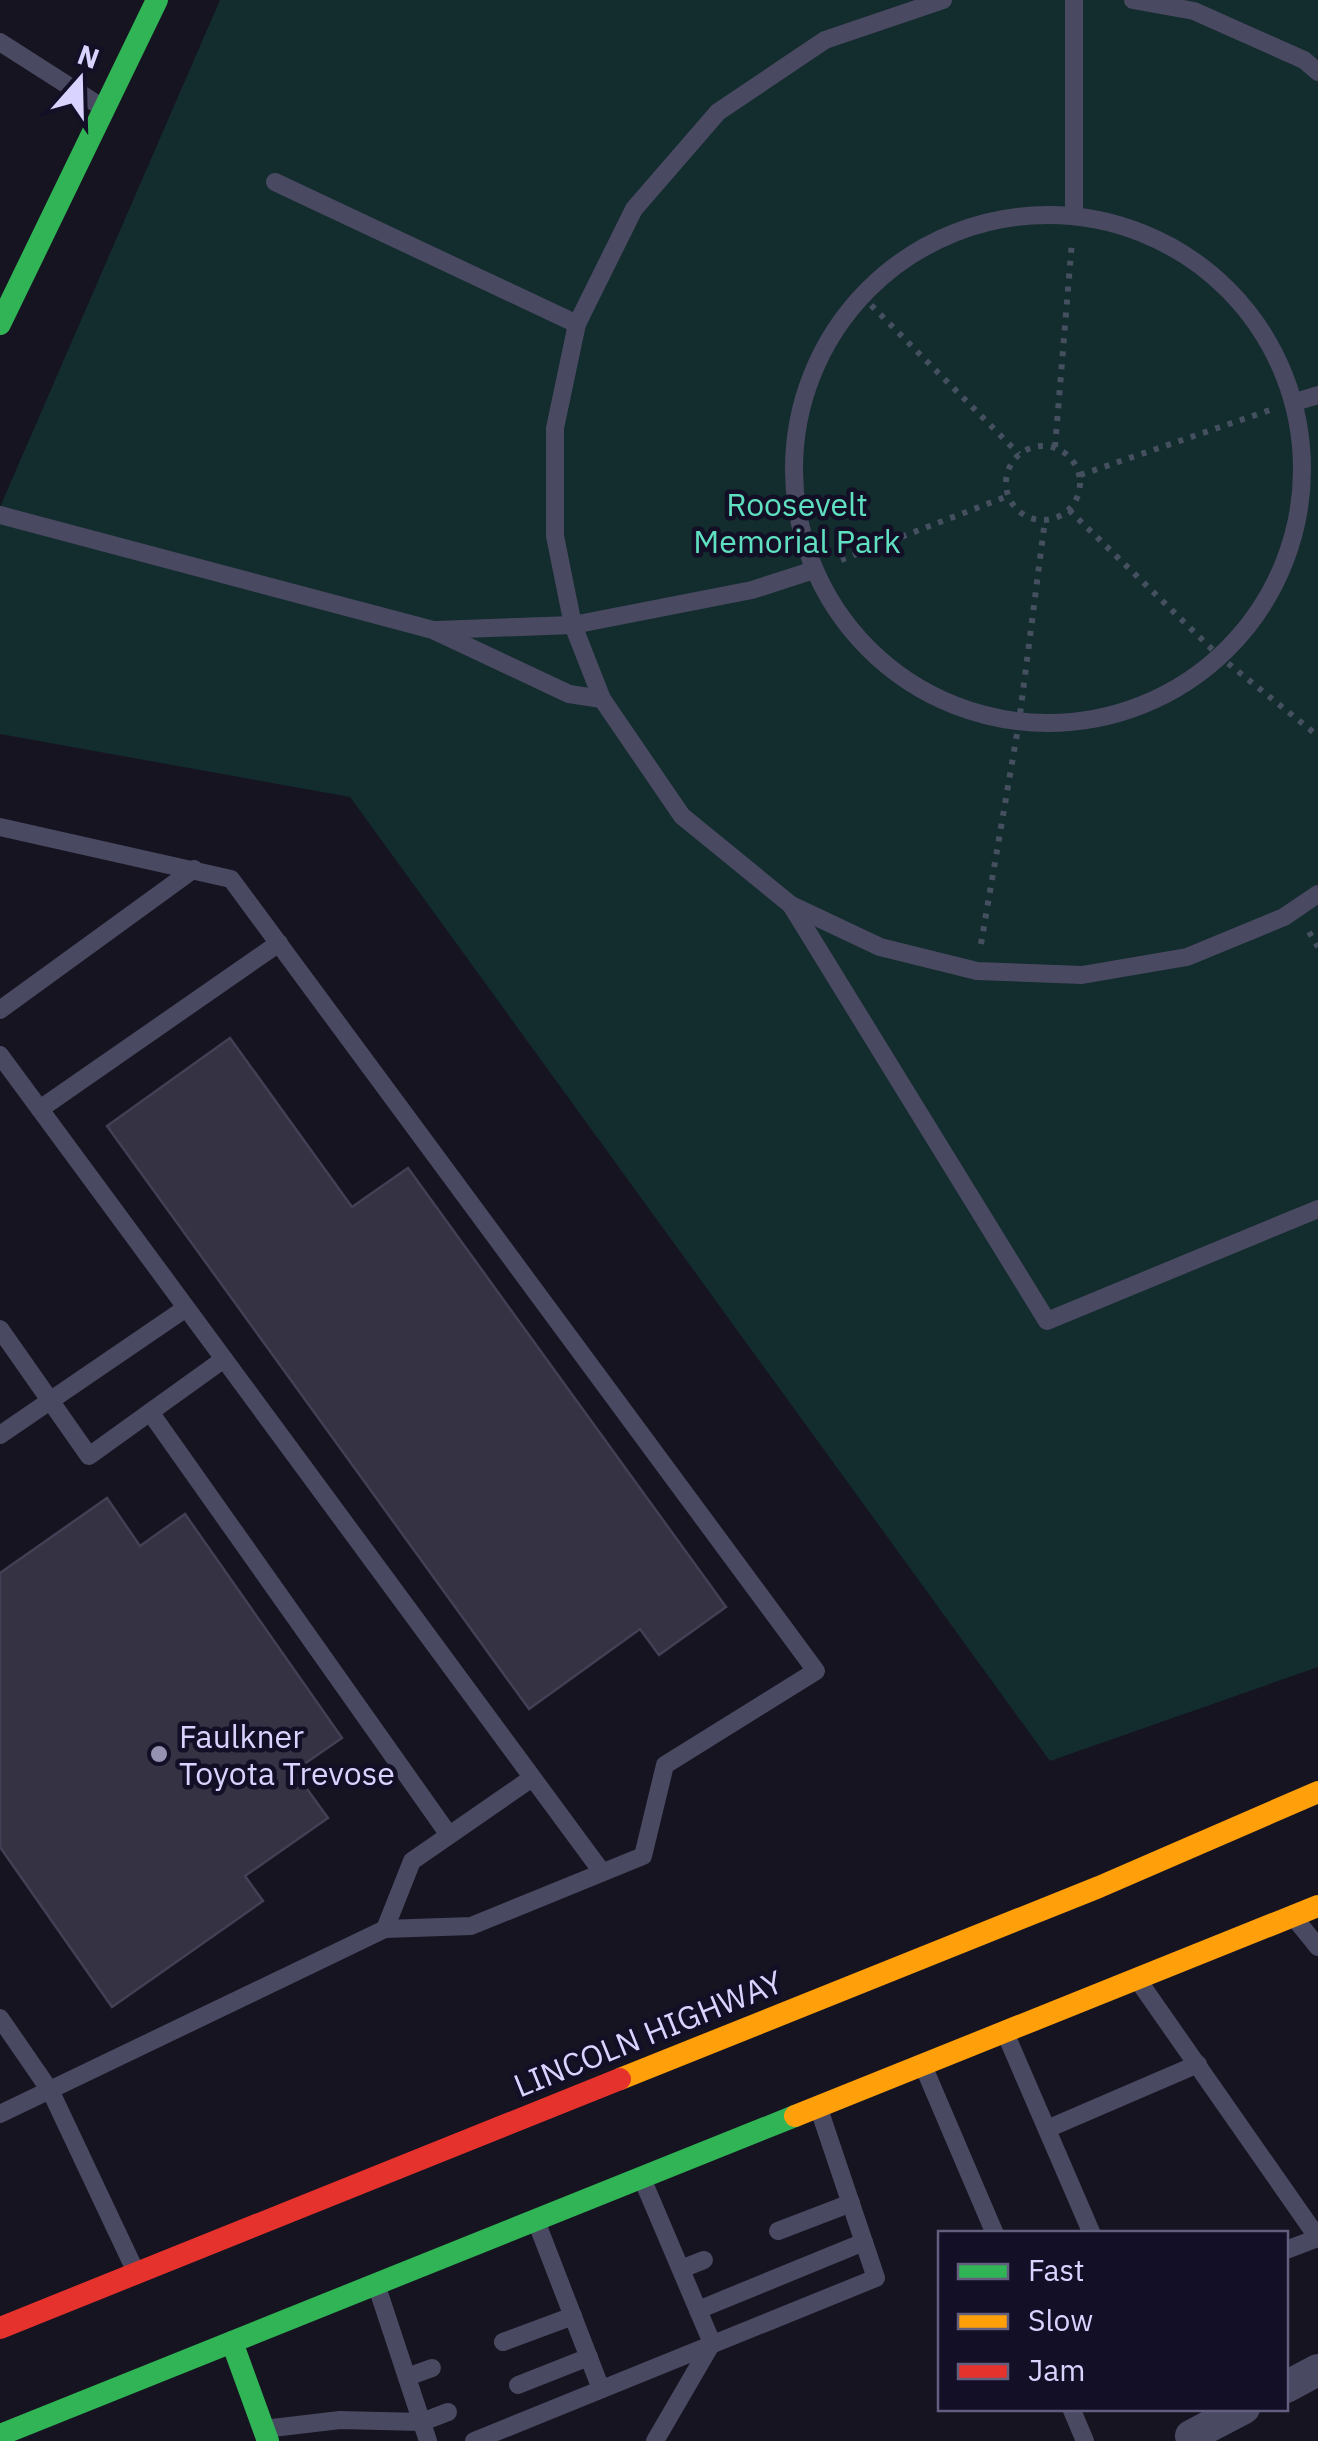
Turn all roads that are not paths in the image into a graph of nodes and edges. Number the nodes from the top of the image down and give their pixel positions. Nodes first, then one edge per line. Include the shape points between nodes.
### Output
1 (157, 0) edge
2 (943, 0) edge
3 (1074, 0) edge
4 (1133, 0) edge
5 (0, 42) edge
6 (1318, 72) edge
7 (104, 109) junction
8 (275, 182) dead end
9 (1074, 215) junction
10 (0, 324) edge
11 (578, 324) junction
12 (1318, 396) edge
13 (1294, 402) junction
14 (0, 515) edge
15 (814, 570) junction
16 (574, 625) junction
17 (433, 630) junction
18 (602, 699) junction
19 (0, 827) edge
20 (194, 869) junction
21 (1318, 894) edge
22 (791, 905) junction
23 (279, 943) junction
24 (0, 1010) edge
25 (0, 1054) edge
26 (40, 1109) junction
27 (1318, 1209) edge
28 (186, 1308) junction
29 (0, 1329) edge
30 (224, 1359) junction
31 (50, 1401) junction
32 (150, 1412) junction
33 (0, 1435) edge
34 (532, 1778) junction
35 (1318, 1792) edge
36 (449, 1835) junction
37 (602, 1872) junction
38 (1318, 1906) edge
39 (1294, 1917) junction
40 (385, 1930) junction
41 (1318, 1947) edge
42 (1137, 1978) junction
43 (0, 2018) edge
44 (1004, 2032) junction
45 (1198, 2064) junction
46 (922, 2065) junction
47 (51, 2092) junction
48 (818, 2106) junction
49 (0, 2114) edge
50 (1047, 2129) junction
51 (642, 2178) junction
52 (850, 2204) junction
53 (535, 2220) junction
54 (778, 2231) dead end
55 (994, 2231) edge
56 (1091, 2231) edge
57 (864, 2242) junction
58 (1288, 2249) edge
59 (704, 2260) dead end
60 (680, 2269) junction
61 (136, 2274) junction
62 (376, 2284) junction
63 (698, 2310) junction
64 (573, 2316) junction
65 (0, 2328) edge
66 (232, 2342) junction
67 (503, 2342) dead end
68 (712, 2342) junction
69 (588, 2357) junction
70 (432, 2368) dead end
71 (1318, 2370) edge
72 (407, 2377) junction
73 (518, 2384) dead end
74 (1288, 2386) edge
75 (601, 2389) junction
76 (1072, 2411) edge
77 (1238, 2411) edge
78 (448, 2412) dead end
79 (422, 2422) junction
80 (266, 2435) edge
81 (7, 2436) edge
82 (1185, 2439) edge
83 (428, 2441) edge
84 (474, 2441) edge
85 (655, 2441) edge
86 (1085, 2441) edge

1 - 7 main road
2 - 11 lane via 824,40 718,112 634,208
3 - 9 lane
4 - 6 lane via 1194,11
5 - 7 lane
7 - 10 main road
8 - 11 lane
9 - 13 lane via 1139,230 1192,258 1237,297 1272,346
9 - 15 lane via 994,219 929,242 862,296 827,338 800,405 792,477
11 - 16 lane via 555,428 554,536
12 - 13 lane
13 - 15 lane via 1303,463 1297,525 1276,584 1242,635 1196,676 1142,706 1081,721 1019,722 958,707 903,678 857,638
14 - 17 lane
15 - 16 lane via 752,590
16 - 17 lane
16 - 18 lane
17 - 18 lane via 569,694
18 - 22 lane via 682,816
19 - 20 lane
20 - 23 lane via 231,879
20 - 24 lane
21 - 22 lane via 1284,916 1187,957 1082,976 977,972 880,948
22 - 27 lane via 1047,1320
23 - 26 lane
23 - 37 lane via 816,1671 665,1765 643,1856
25 - 26 lane
26 - 28 lane
28 - 30 lane
28 - 31 lane
29 - 31 lane
30 - 32 lane
30 - 34 lane
31 - 32 lane via 89,1456
31 - 33 lane
32 - 36 lane
34 - 36 lane
34 - 37 lane
35 - 61 main road, LINCOLN HIGHWAY via 1099,1887
36 - 40 lane via 412,1861
37 - 40 lane via 471,1926
38 - 39 main road
39 - 41 lane
39 - 42 main road
40 - 47 lane
42 - 44 main road
42 - 45 lane
43 - 47 lane
44 - 46 main road
44 - 50 lane
45 - 50 lane
45 - 58 lane via 1318,2238
46 - 48 main road
46 - 55 lane
47 - 49 lane
47 - 61 lane
48 - 51 main road
48 - 52 lane
50 - 56 lane
51 - 53 main road
51 - 60 lane
52 - 54 lane
52 - 57 lane
53 - 62 main road
53 - 64 lane
57 - 63 lane
57 - 68 lane via 876,2278
59 - 60 lane
60 - 63 lane
61 - 65 main road, LINCOLN HIGHWAY
62 - 66 main road
62 - 72 lane
63 - 68 lane
64 - 67 lane
64 - 69 lane
66 - 80 main road
66 - 81 main road
68 - 75 lane
68 - 85 lane
69 - 73 lane
69 - 75 lane
70 - 72 lane
71 - 74 street
72 - 79 lane
75 - 84 lane
76 - 86 lane
77 - 82 street
78 - 79 lane
79 - 80 lane via 340,2420
79 - 83 lane

